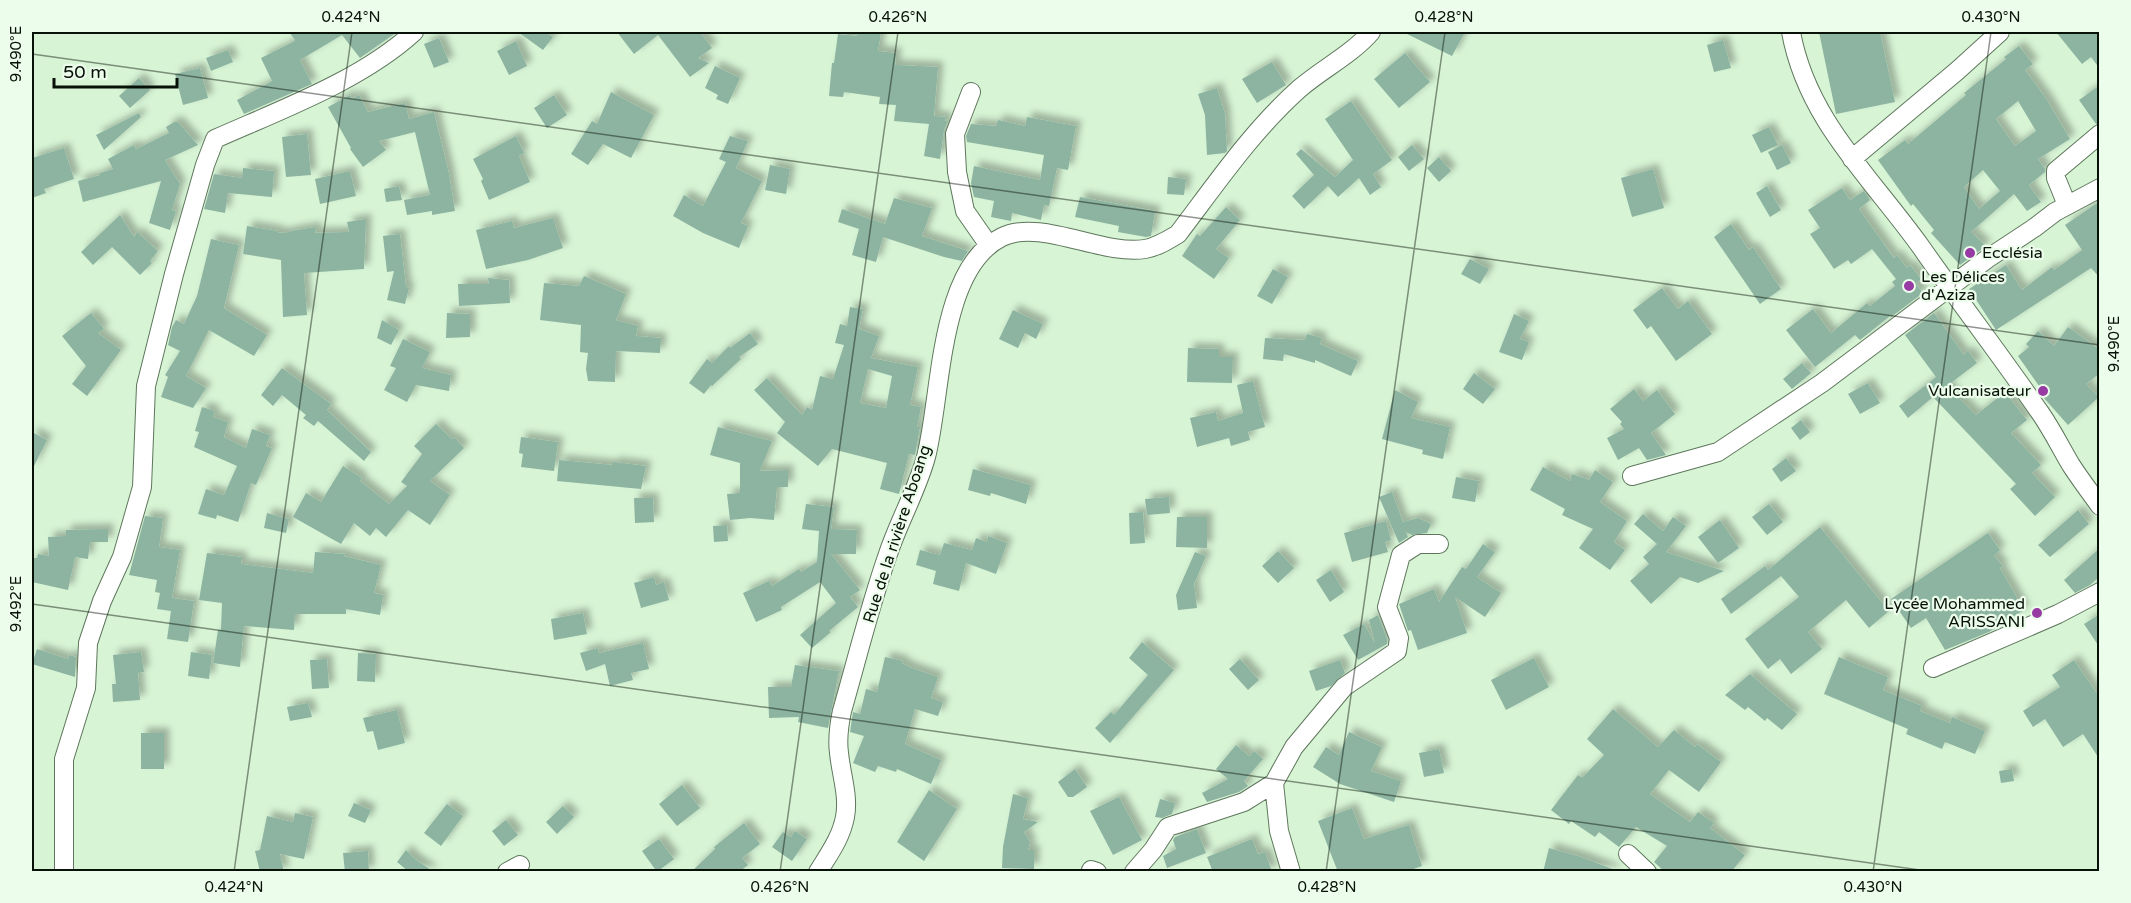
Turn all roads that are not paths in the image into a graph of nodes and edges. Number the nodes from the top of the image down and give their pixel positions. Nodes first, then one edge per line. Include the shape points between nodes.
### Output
1 (414, 32) edge
2 (1371, 32) edge
3 (1791, 32) edge
4 (2000, 32) edge
5 (971, 93) dead end
6 (2100, 134) edge
7 (1852, 159) junction
8 (2100, 188) edge
9 (2067, 205) junction
10 (988, 244) junction
11 (1950, 288) junction
12 (1632, 476) dead end
13 (2100, 506) edge
14 (1439, 544) dead end
15 (2100, 592) edge
16 (1933, 668) dead end
17 (1274, 783) junction
18 (1628, 854) dead end
19 (64, 872) edge
20 (818, 872) edge
21 (1134, 872) edge
22 (1291, 872) edge
23 (1647, 872) edge

1 - 19 street via 355,75 215,139 180,252 146,386 142,487 122,557 88,643 86,688 64,759
2 - 10 street via 1282,106 1239,153 1178,234 1164,243 1126,250 1024,231
3 - 7 street via 1817,108
4 - 7 street
5 - 10 street via 955,134 957,172 966,211
6 - 9 street via 2055,171
7 - 11 street
8 - 9 street
9 - 11 street
10 - 20 street, Rue de la rivière Aboang via 976,257 959,290 939,370 926,456 888,554 842,711 838,732 845,816 840,835
11 - 12 street via 1822,383 1718,452
11 - 13 street via 2042,416
14 - 17 street via 1418,544 1401,555 1387,607 1399,638 1397,651 1344,687 1294,747
15 - 16 street
17 - 21 street via 1244,802 1168,827
17 - 22 street via 1279,831
18 - 23 street

